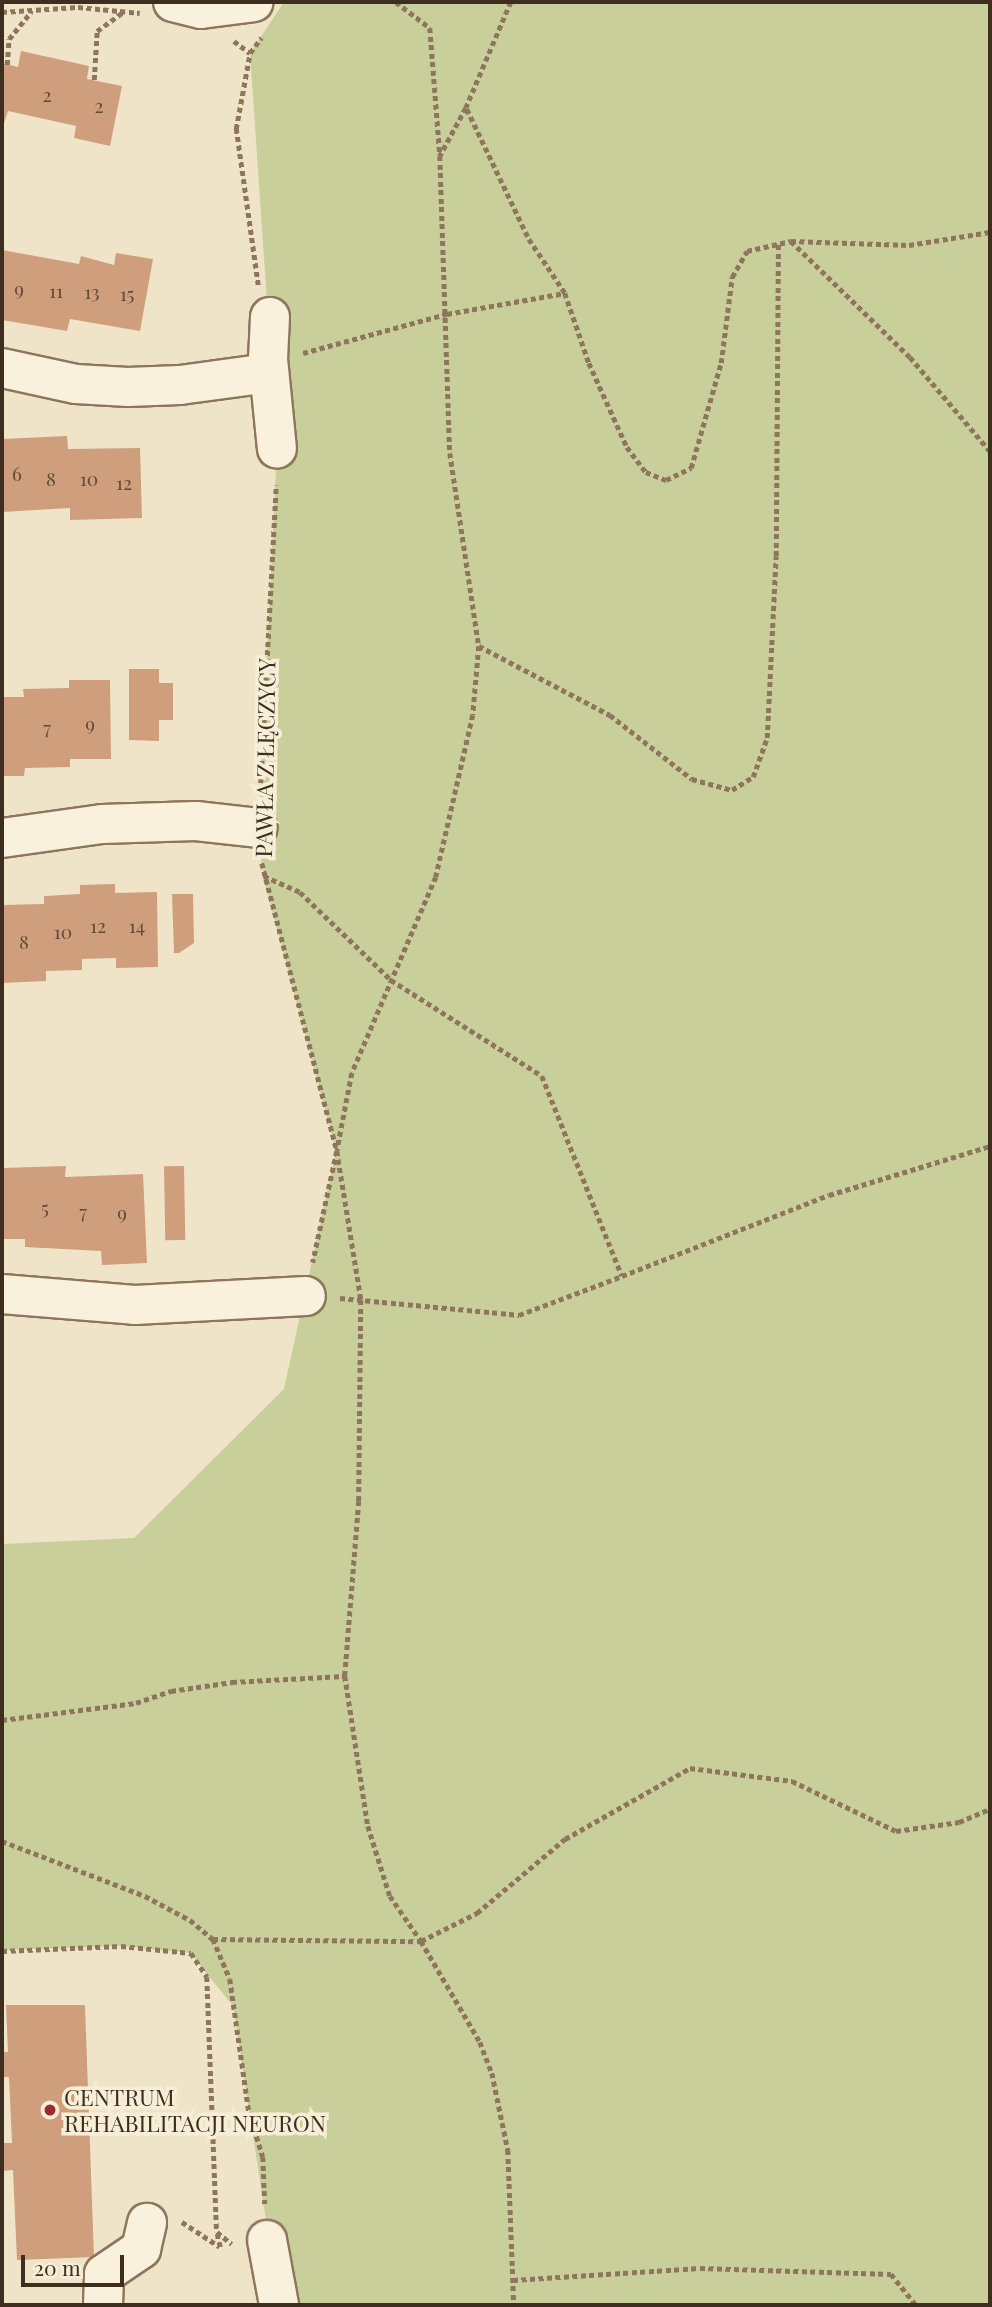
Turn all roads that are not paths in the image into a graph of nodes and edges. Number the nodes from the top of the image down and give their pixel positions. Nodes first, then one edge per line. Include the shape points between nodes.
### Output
1 (162, 8) edge
2 (243, 16) edge
3 (270, 317) road end
4 (268, 366) junction
5 (2, 368) edge
6 (278, 449) road end
7 (258, 828) road end
8 (2, 838) edge
9 (2, 1294) edge
10 (306, 1296) road end
11 (147, 2223) road end
12 (267, 2240) road end
13 (103, 2305) edge
14 (279, 2305) edge

1 - 2 street
3 - 4 street
4 - 5 street via 128,387 76,384
4 - 6 street
7 - 8 street via 196,821 102,824
9 - 10 street via 135,1305
11 - 13 street via 141,2249 104,2274
12 - 14 street

